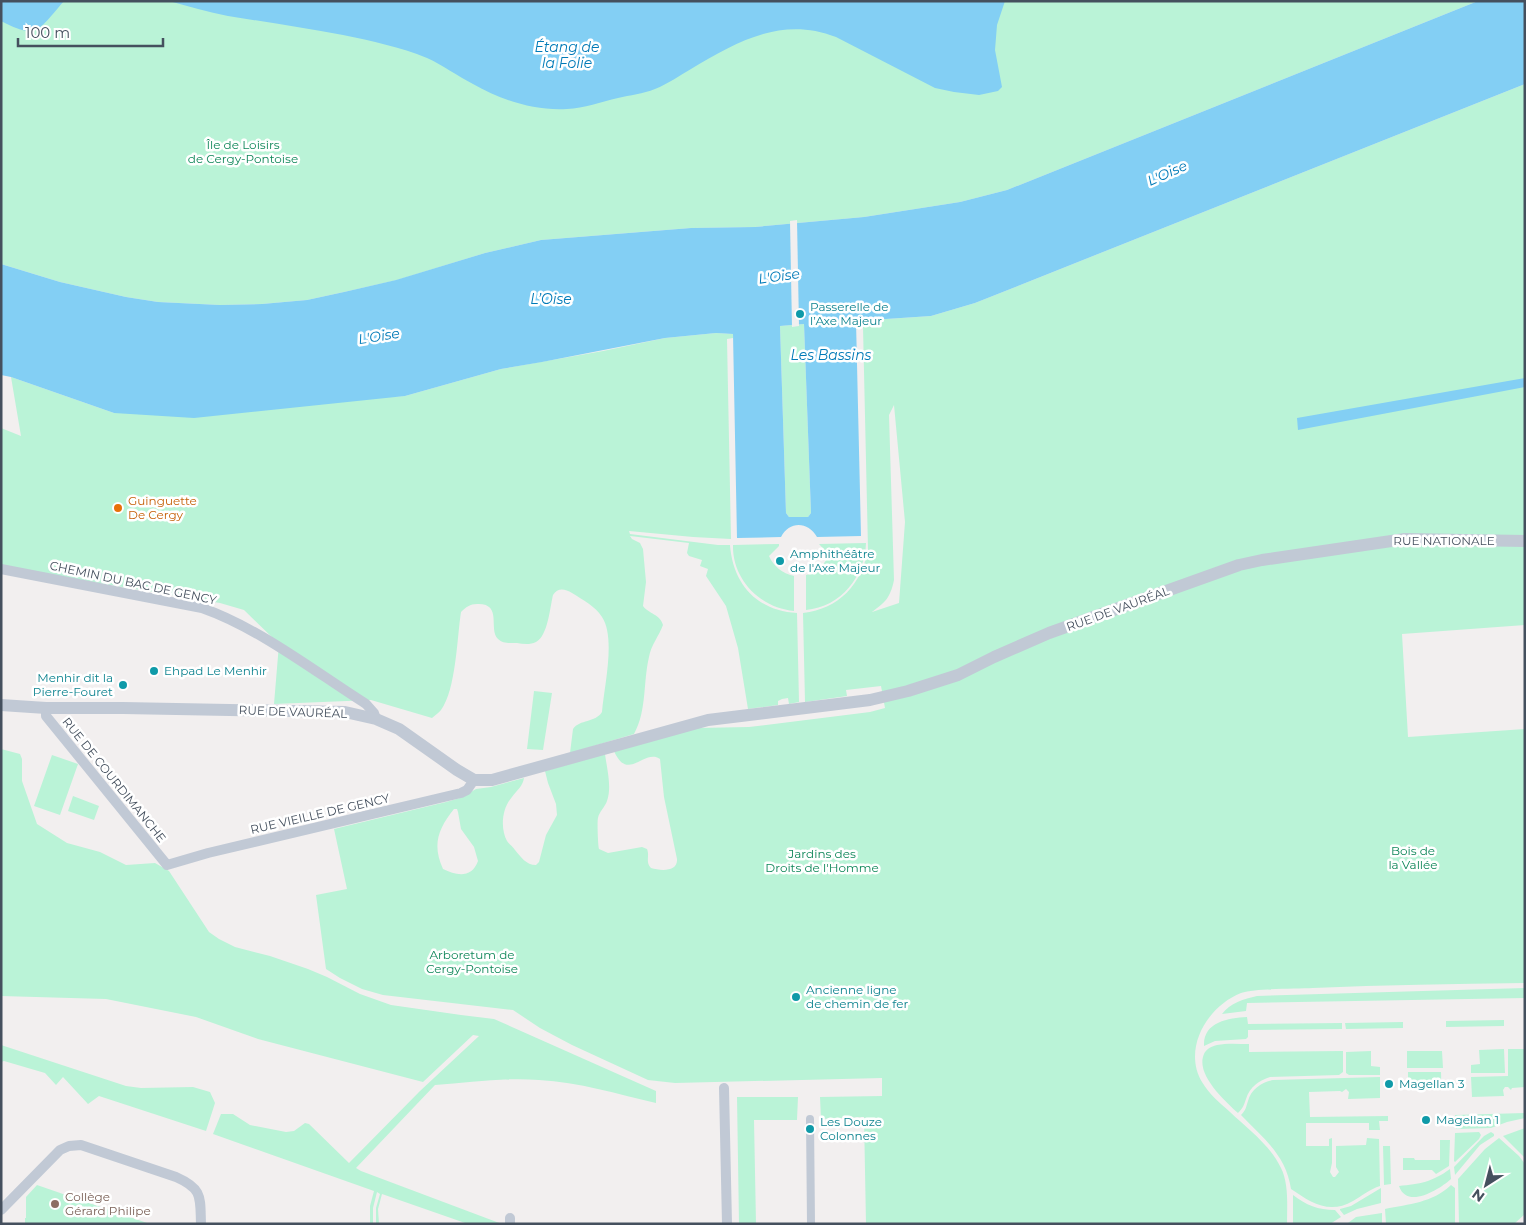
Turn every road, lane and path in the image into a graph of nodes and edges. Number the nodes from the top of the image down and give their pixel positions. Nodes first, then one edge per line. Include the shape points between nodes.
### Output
1 (1525, 541) edge
2 (1335, 550) joint
3 (1, 569) edge
4 (1, 705) edge
5 (46, 708) junction
6 (376, 719) junction
7 (474, 780) junction
8 (167, 865) joint
9 (724, 1088) dead end
10 (810, 1119) dead end
11 (1, 1210) edge
12 (201, 1224) edge
13 (727, 1224) edge
14 (811, 1224) edge

1 - 2 street, RUE NATIONALE via 1405,539
2 - 7 street, RUE DE VAURÉAL via 1262,560 1220,571 1050,634 958,675 908,691 870,700 708,720 492,780
3 - 6 street, CHEMIN DU BAC DE GENCY via 220,614 258,634 366,704
4 - 5 street, RUE DE VAURÉAL
5 - 6 street, RUE DE VAURÉAL via 345,712
5 - 8 street, RUE DE COURDIMANCHE via 46,716
6 - 7 street, RUE DE VAURÉAL via 399,729
7 - 8 street, RUE VIEILLE DE GENCY via 461,793
9 - 13 street
10 - 14 street
11 - 12 street via 60,1150 81,1145 190,1183 200,1199

